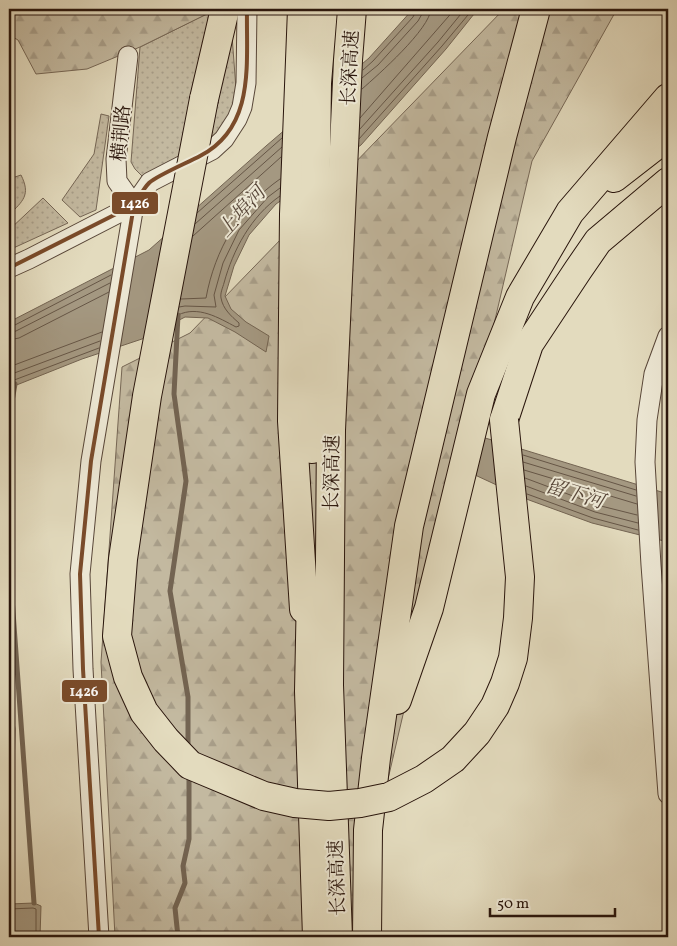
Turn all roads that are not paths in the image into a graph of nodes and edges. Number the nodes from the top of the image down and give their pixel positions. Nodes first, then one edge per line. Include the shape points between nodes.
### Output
1 (225, 9) edge
2 (247, 9) edge
3 (287, 9) edge
4 (302, 9) edge
5 (323, 9) edge
6 (352, 9) edge
7 (536, 9) edge
8 (128, 56) dead end
9 (307, 91) junction
10 (668, 98) edge
11 (668, 136) edge
12 (668, 153) edge
13 (668, 182) edge
14 (134, 205) junction
15 (568, 215) junction
16 (598, 241) junction
17 (9, 268) edge
18 (668, 336) edge
19 (376, 758) junction
20 (668, 794) edge
21 (100, 937) edge
22 (317, 937) edge
23 (338, 937) edge
24 (367, 937) edge

1 - 16 highway, bridge via 204,99 147,396 123,560 117,636 128,677 144,712 190,765 264,796 295,803 329,806 360,803 389,797 424,779 453,759 476,733 495,706 505,682 513,658 518,618 520,577 504,420 529,344
2 - 14 street via 246,84 237,119 212,150 150,182
3 - 9 highway
4 - 9 highway
5 - 9 highway, 长深高速
6 - 23 highway, 长深高速 via 331,430 329,685
7 - 19 highway via 409,526
8 - 14 street, 横荆路 via 116,159 117,181
9 - 22 highway, 长深高速 via 292,421 309,691
10 - 15 highway
11 - 15 highway
12 - 16 highway
13 - 16 highway
14 - 17 street
14 - 21 street via 91,461 80,574
15 - 19 highway via 520,297 481,394 429,608
18 - 20 street via 654,374 645,462
19 - 24 highway via 368,830

